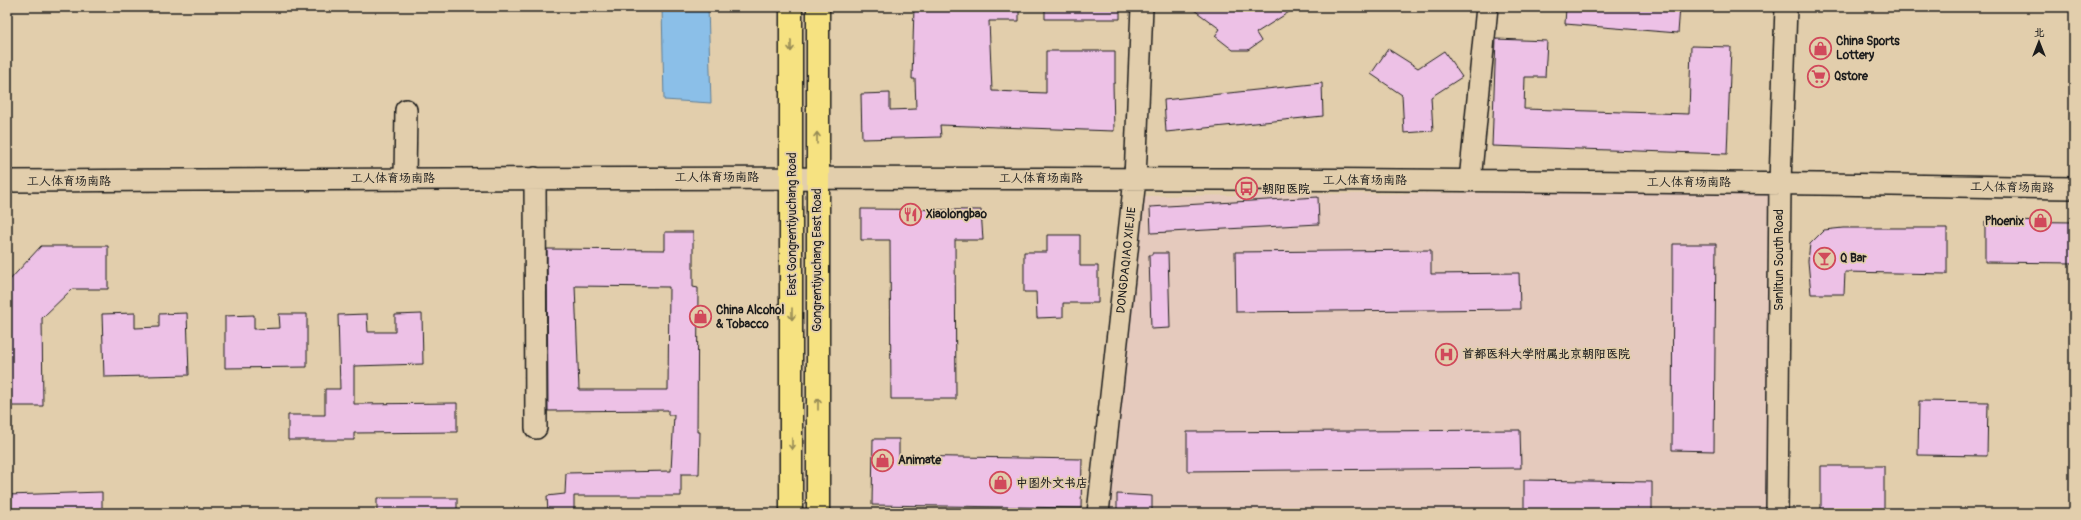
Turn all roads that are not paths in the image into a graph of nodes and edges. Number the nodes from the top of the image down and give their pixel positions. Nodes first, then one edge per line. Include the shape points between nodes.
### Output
1 (791, 7) edge
2 (818, 7) edge
3 (1142, 7) edge
4 (1487, 7) edge
5 (1786, 7) edge
6 (406, 110) dead end
7 (792, 177) junction
8 (817, 177) junction
9 (405, 178) junction
10 (535, 178) junction
11 (1135, 179) junction
12 (7, 181) edge
13 (1470, 181) junction
14 (1780, 182) junction
15 (2074, 188) edge
16 (536, 428) dead end
17 (791, 513) edge
18 (818, 513) edge
19 (1098, 513) edge
20 (1777, 513) edge

1 -> 7 main road, East Gongrentiyuchang Road
8 -> 2 main road, Gongrentiyuchang East Road
3 - 11 street, DONGDAQIAO XIEJIE
4 - 13 street
5 - 14 street, Sanlitun South Road
6 - 9 street
7 - 8 street, 工人体育场南路
7 - 10 street, 工人体育场南路
7 -> 17 main road, East Gongrentiyuchang Road
8 - 11 street, 工人体育场南路
18 -> 8 main road, Gongrentiyuchang East Road
9 - 10 street, 工人体育场南路
9 - 12 street, 工人体育场南路
10 - 16 street
11 - 13 street, 工人体育场南路
11 - 19 street, DONGDAQIAO XIEJIE
13 - 14 street, 工人体育场南路
14 - 15 street, 工人体育场南路
14 - 20 street, Sanlitun South Road

